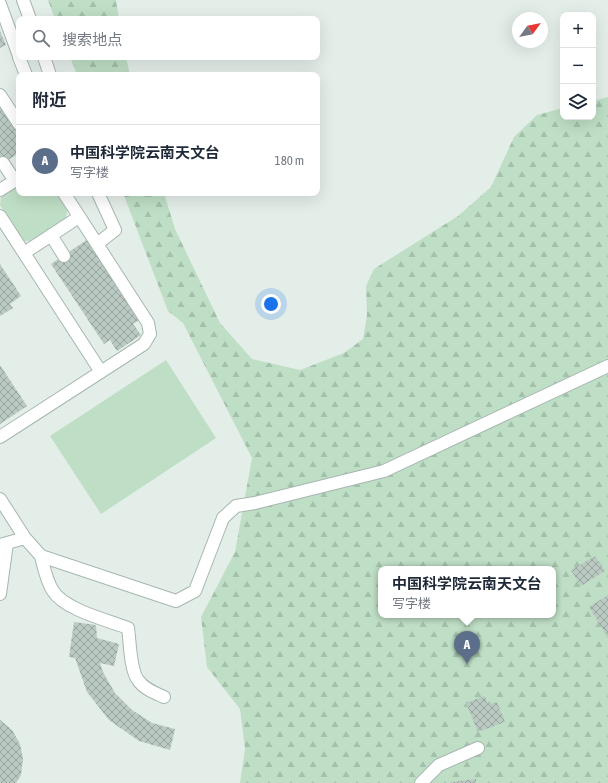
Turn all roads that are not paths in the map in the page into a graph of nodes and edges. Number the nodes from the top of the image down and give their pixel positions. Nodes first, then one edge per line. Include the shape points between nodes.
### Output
1 (23, 0) edge
2 (0, 4) edge
3 (29, 16) edge
4 (16, 49) edge
5 (20, 60) edge
6 (45, 60) edge
7 (25, 72) edge
8 (49, 72) edge
9 (0, 95) edge
10 (16, 119) edge
11 (3, 163) dead end
12 (16, 178) edge
13 (16, 180) edge
14 (0, 190) edge
15 (66, 196) edge
16 (99, 196) edge
17 (0, 216) edge
18 (79, 217) junction
19 (51, 235) junction
20 (96, 244) junction
21 (24, 253) junction
22 (64, 256) dead end
23 (608, 366) edge
24 (101, 372) junction
25 (0, 437) edge
26 (0, 499) edge
27 (25, 538) junction
28 (3, 544) edge
29 (41, 556) junction
30 (0, 594) edge
31 (164, 697) dead end
32 (478, 748) dead end
33 (421, 783) edge

1 - 3 street
2 - 4 street
5 - 7 street
6 - 8 street
9 - 10 street
11 - 12 street
13 - 14 street
15 - 18 street
16 - 20 street via 115,230
17 - 21 street
18 - 19 street
18 - 20 street
19 - 21 street
19 - 22 street
20 - 24 street via 148,323 150,334 144,344
21 - 24 street
23 - 29 street via 384,471 236,506 223,518 195,591 176,601
24 - 25 street
26 - 27 street
27 - 28 street
27 - 29 street
28 - 30 street
29 - 31 street via 47,581 54,593 66,604 128,628 133,668 138,680 146,688
32 - 33 street via 439,765

